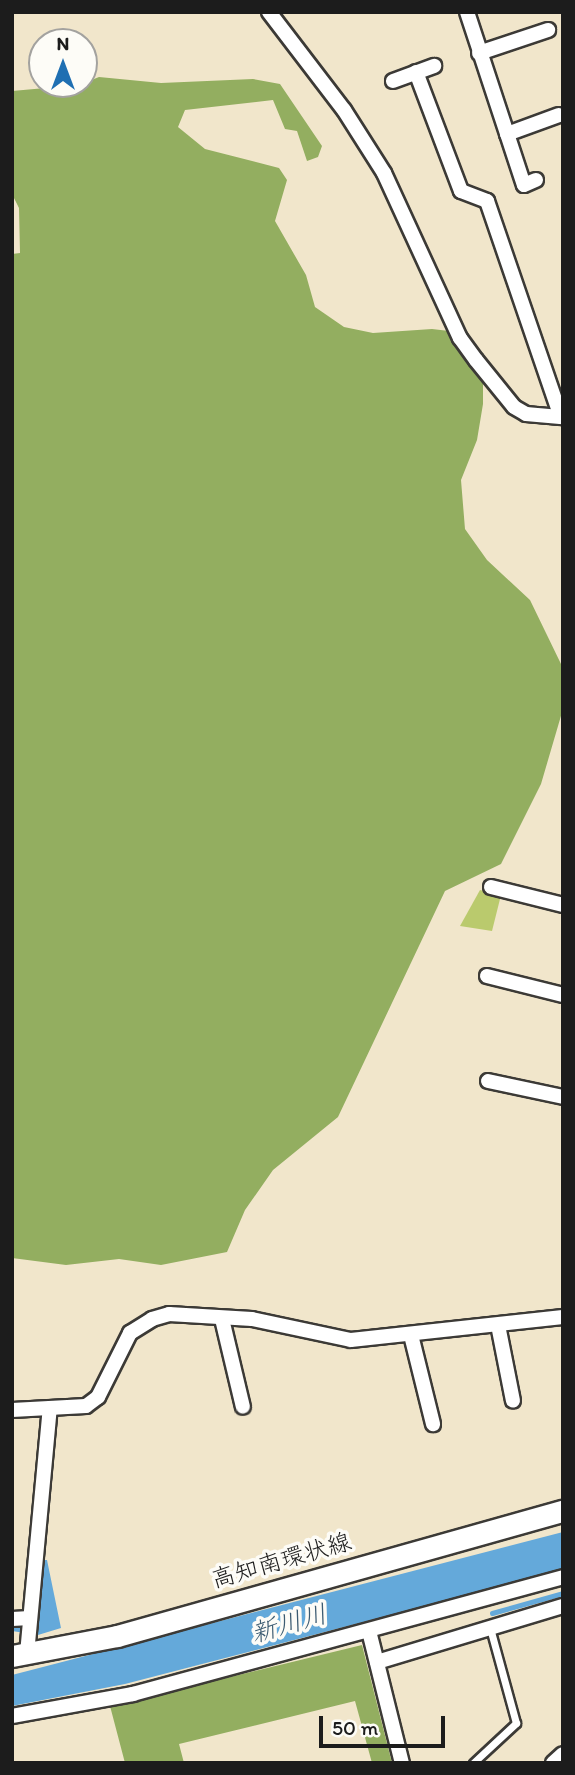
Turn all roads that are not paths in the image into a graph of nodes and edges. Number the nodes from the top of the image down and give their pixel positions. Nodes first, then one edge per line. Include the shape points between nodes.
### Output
1 (269, 12) edge
2 (467, 12) edge
3 (548, 30) dead end
4 (479, 53) junction
5 (434, 66) dead end
6 (416, 72) junction
7 (393, 81) dead end
8 (559, 116) dead end
9 (507, 134) junction
10 (536, 180) dead end
11 (562, 417) edge
12 (491, 887) dead end
13 (563, 905) edge
14 (488, 976) dead end
15 (563, 996) edge
16 (488, 1081) dead end
17 (563, 1097) edge
18 (563, 1317) edge
19 (222, 1319) junction
20 (498, 1325) junction
21 (411, 1335) junction
22 (513, 1401) dead end
23 (243, 1407) dead end
24 (50, 1408) junction
25 (12, 1410) edge
26 (433, 1424) dead end
27 (563, 1511) edge
28 (563, 1577) edge
29 (563, 1606) edge
30 (12, 1619) edge
31 (30, 1619) junction
32 (490, 1628) junction
33 (369, 1631) junction
34 (23, 1648) edge
35 (377, 1662) junction
36 (12, 1716) edge
37 (563, 1754) edge
38 (402, 1763) edge
39 (473, 1763) edge
40 (553, 1763) edge

1 - 11 street via 344,110 384,173 460,338 514,407 526,414
2 - 4 street
3 - 4 street
4 - 9 street
5 - 6 street
6 - 7 street
6 - 11 street via 461,191 486,201
8 - 9 street
9 - 10 street via 524,185
12 - 13 street
14 - 15 street
16 - 17 street
18 - 20 street
19 - 21 street via 252,1320 351,1340
19 - 23 street
19 - 24 street via 169,1314 152,1319 130,1333 98,1397 86,1406
20 - 21 street
20 - 22 street
21 - 26 street
24 - 25 street
24 - 31 street
27 - 34 main road, 高知南環状線 via 117,1636
28 - 33 street
29 - 32 street
30 - 31 street
31 - 34 street
32 - 35 street
32 - 39 lane via 516,1723
33 - 35 street
33 - 36 street via 134,1694
35 - 38 street
37 - 40 street

